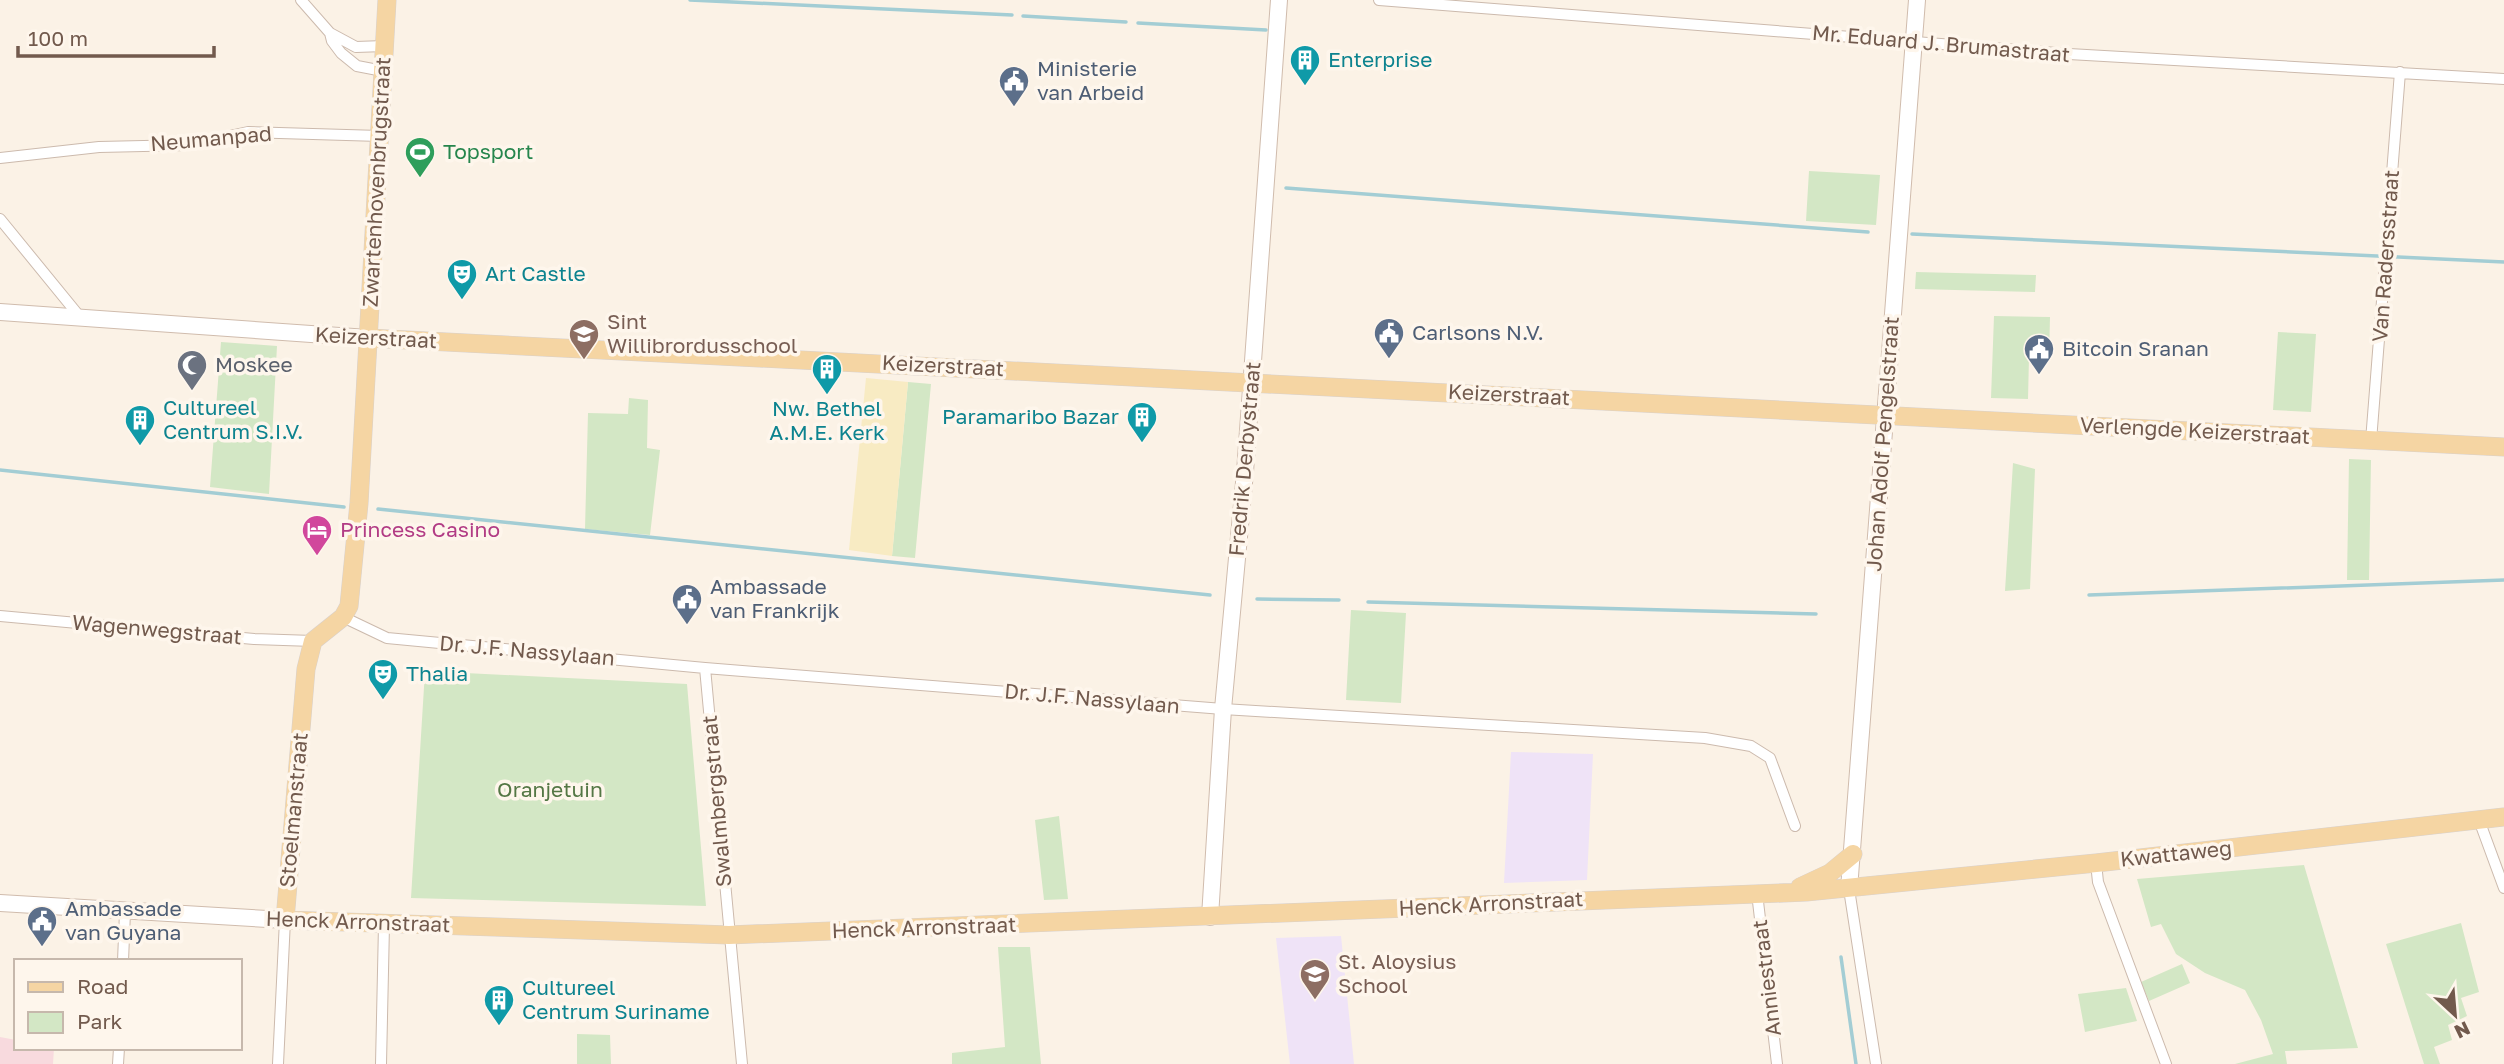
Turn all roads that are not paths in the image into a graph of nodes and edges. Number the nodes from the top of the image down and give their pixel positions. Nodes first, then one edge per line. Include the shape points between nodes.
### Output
1 (301, 0) edge
2 (387, 0) edge
3 (1279, 0) edge
4 (1379, 0) edge
5 (1917, 0) edge
6 (330, 33) junction
7 (1913, 42) junction
8 (384, 46) junction
9 (383, 71) junction
10 (2400, 72) junction
11 (2504, 79) edge
12 (380, 136) junction
13 (0, 158) edge
14 (0, 219) edge
15 (0, 312) edge
16 (80, 317) junction
17 (368, 338) junction
18 (1252, 381) junction
19 (1886, 416) junction
20 (2371, 441) junction
21 (2504, 447) edge
22 (0, 616) edge
23 (343, 617) junction
24 (313, 640) junction
25 (705, 667) junction
26 (1223, 709) junction
27 (2504, 817) edge
28 (2479, 820) junction
29 (1795, 826) dead end
30 (1853, 854) junction
31 (2096, 863) junction
32 (2504, 888) edge
33 (1849, 889) junction
34 (1784, 892) junction
35 (1758, 893) junction
36 (0, 904) edge
37 (125, 912) junction
38 (1210, 917) junction
39 (285, 920) junction
40 (384, 925) junction
41 (729, 935) junction
42 (123, 959) edge
43 (278, 1064) edge
44 (381, 1064) edge
45 (742, 1064) edge
46 (1777, 1064) edge
47 (1876, 1064) edge
48 (2166, 1064) edge

1 - 6 street
2 - 8 main road, Zwartenhovenbrugstraat
3 - 18 main road, Fredrik Derbystraat
4 - 7 street, Mr. Eduard J. Brumastraat
5 - 7 main road, Johan Adolf Pengelstraat
6 - 8 street via 356,47
6 - 9 street via 336,47 353,64
7 - 10 street, Mr. Eduard J. Brumastraat
7 - 19 main road, Johan Adolf Pengelstraat
8 - 9 main road, Zwartenhovenbrugstraat
9 - 12 main road, Zwartenhovenbrugstraat
10 - 11 street, Mr. Eduard J. Brumastraat
10 - 20 street, Van Radersstraat
12 - 13 street, Neumanpad via 248,132 188,145 99,147
12 - 17 main road, Zwartenhovenbrugstraat
14 - 16 street
15 - 16 main road, Keizerstraat
16 - 17 main road, Keizerstraat
17 - 18 main road, Keizerstraat
17 - 23 main road, Zwartenhovenbrugstraat via 359,503 349,606
18 - 19 main road, Keizerstraat
18 - 26 main road, Fredrik Derbystraat
19 - 20 main road, Verlengde Keizerstraat
19 - 30 main road, Johan Adolf Pengelstraat
20 - 21 main road, Verlengde Keizerstraat
22 - 24 street, Wagenwegstraat via 254,639
23 - 24 main road
23 - 25 street, Dr. J.F. Nassylaan via 387,638
24 - 39 main road, Stoelmanstraat via 306,669
25 - 26 street, Dr. J.F. Nassylaan
25 - 41 street, Swalmbergstraat
26 - 29 street, Dr. J.F. Nassylaan via 1705,738 1751,746 1770,758
26 - 38 main road, Fredrik Derbystraat
27 - 28 main road, Kwattaweg
28 - 31 main road, Kwattaweg
28 - 32 street
30 - 33 main road, Johan Adolf Pengelstraat
30 - 34 main road via 1813,883
31 - 33 main road, Kwattaweg
31 - 48 street via 2098,882
33 - 34 main road, Henck Arronstraat
33 - 47 street
34 - 35 main road, Henck Arronstraat
35 - 38 main road, Henck Arronstraat
35 - 46 street, Anniestraat
36 - 37 main road, Henck Arronstraat
37 - 39 main road, Henck Arronstraat
37 - 42 street
38 - 41 main road, Henck Arronstraat
39 - 40 main road, Henck Arronstraat
39 - 43 street, Stoelmanstraat
40 - 41 main road, Henck Arronstraat
40 - 44 street
41 - 45 street, Swalmbergstraat

